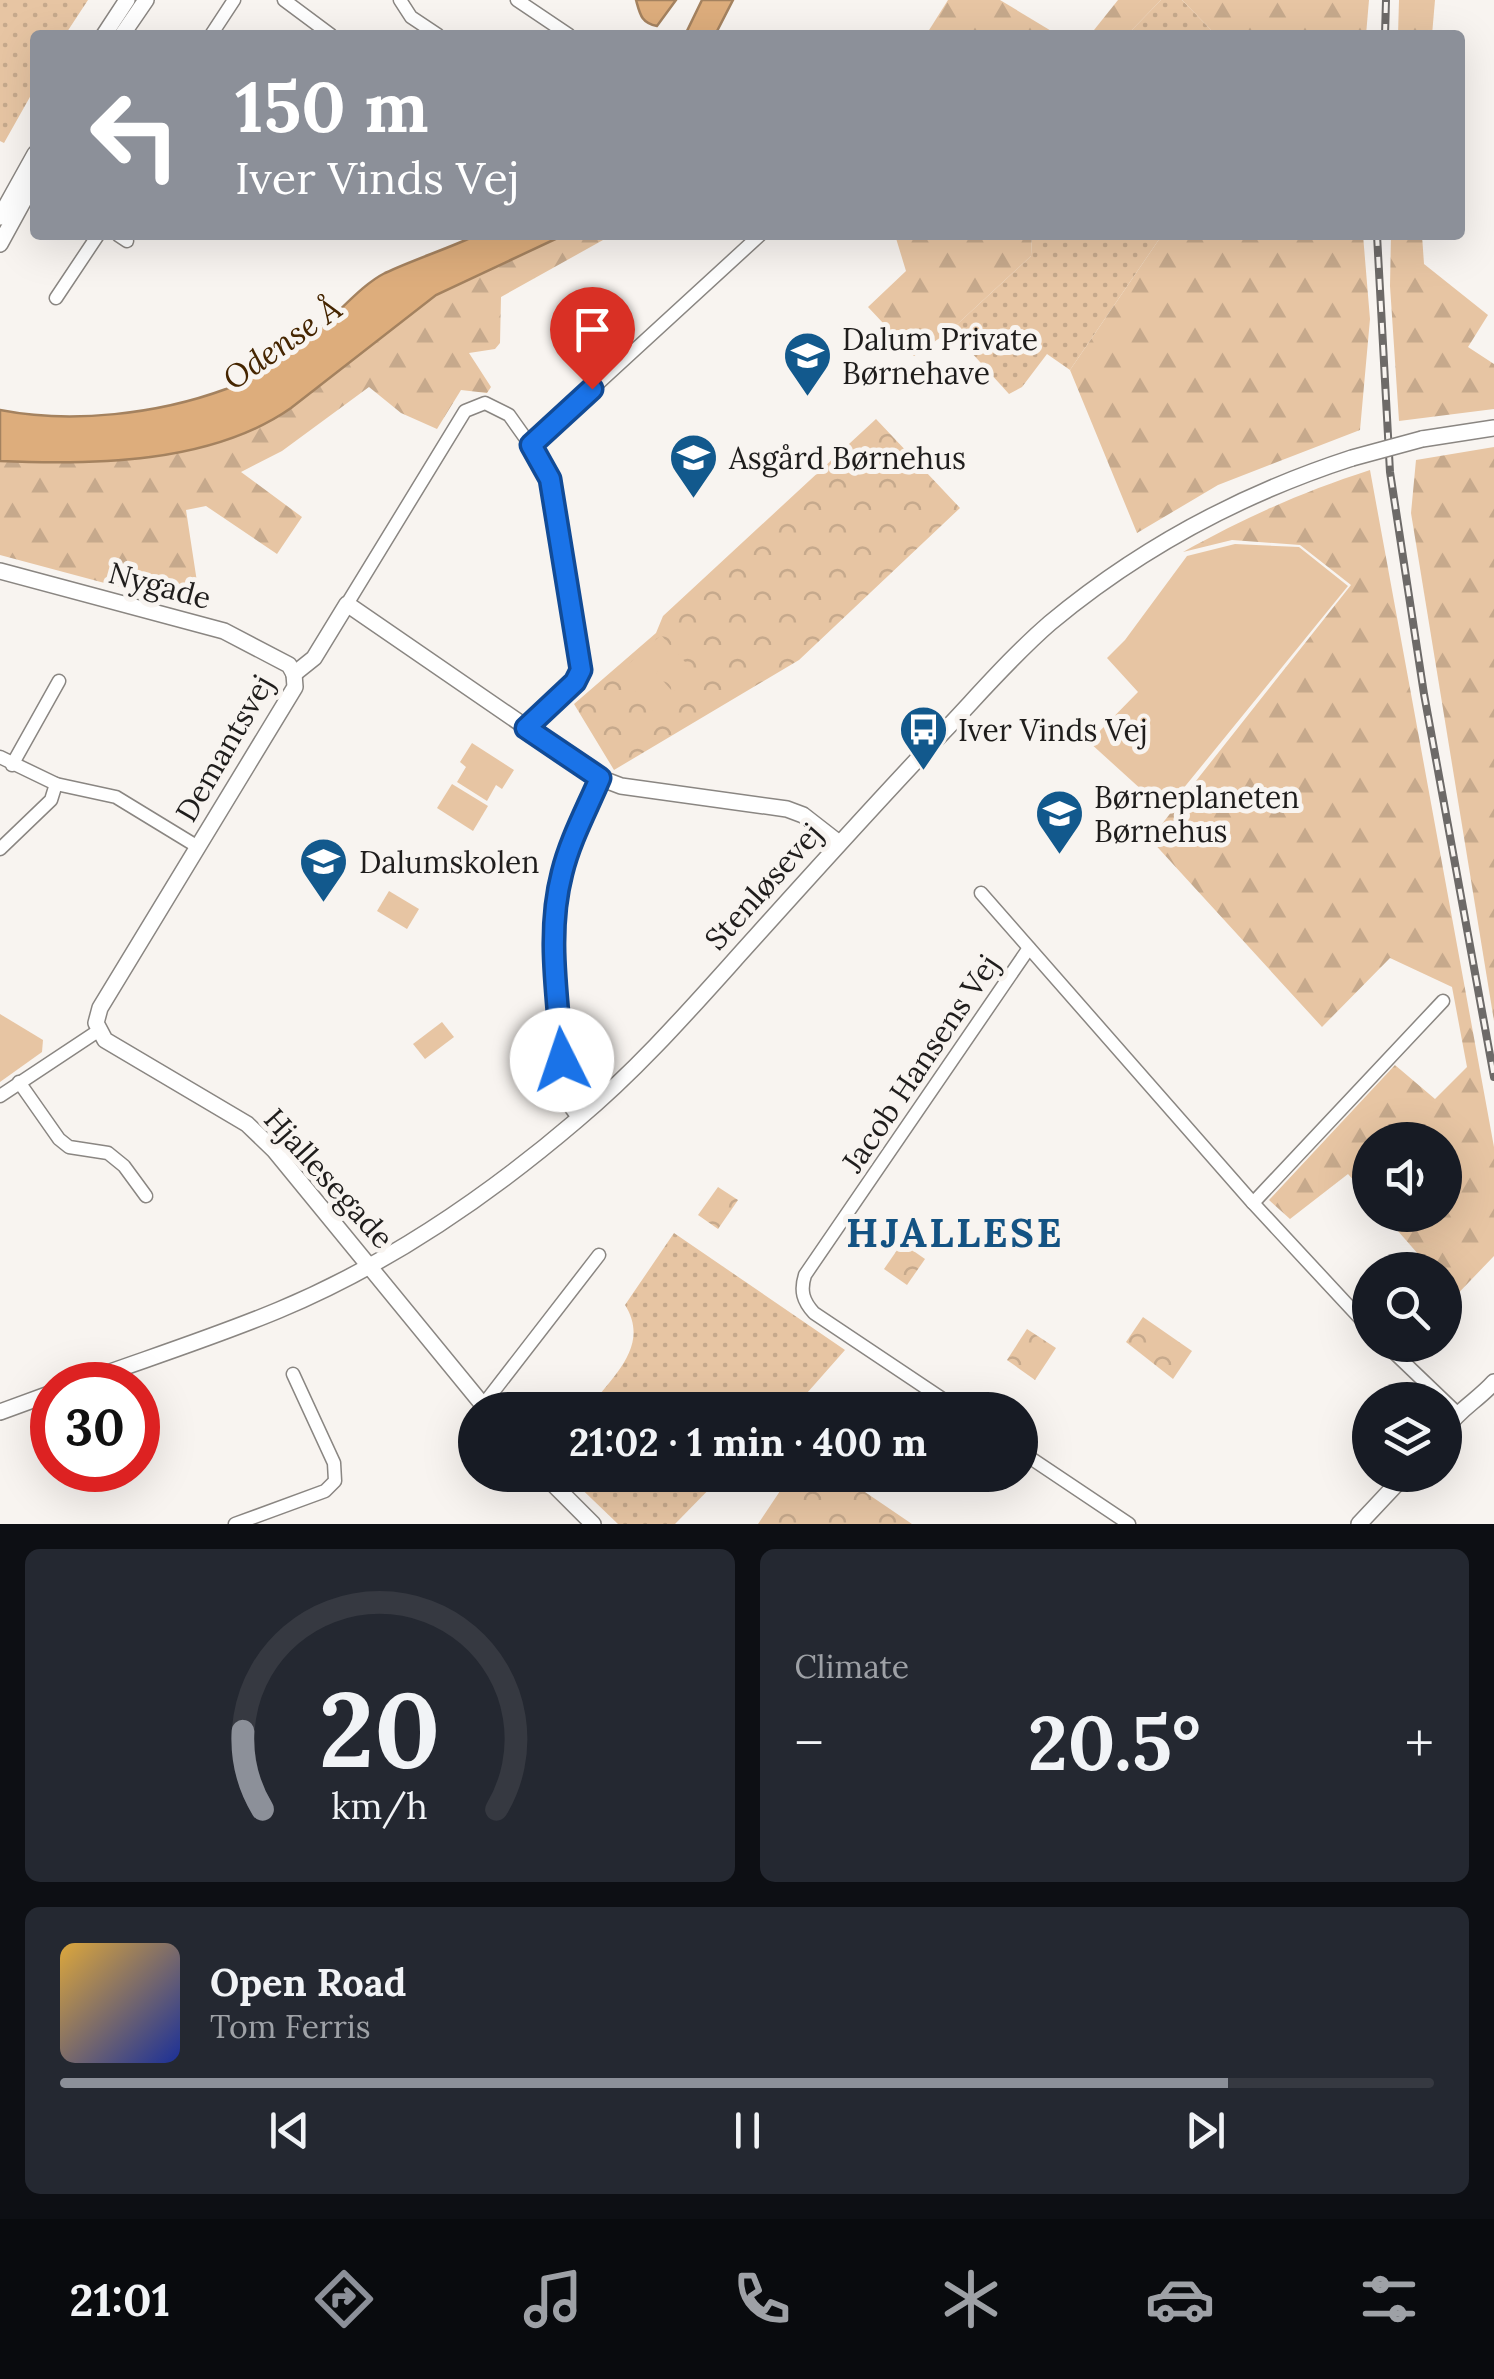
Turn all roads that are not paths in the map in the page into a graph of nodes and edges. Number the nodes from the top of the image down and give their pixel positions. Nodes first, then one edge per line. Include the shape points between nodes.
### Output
1 (127, 0) edge
2 (146, 0) edge
3 (234, 0) edge
4 (284, 0) edge
5 (400, 0) edge
6 (517, 0) edge
7 (118, 30) edge
8 (119, 30) edge
9 (214, 30) edge
10 (324, 30) edge
11 (430, 30) edge
12 (562, 30) edge
13 (30, 163) edge
14 (30, 189) edge
15 (0, 217) edge
16 (95, 240) edge
17 (755, 240) edge
18 (0, 244) edge
19 (56, 298) dead end
20 (1492, 429) edge
21 (531, 445) junction
22 (0, 571) edge
23 (346, 604) junction
24 (294, 674) junction
25 (59, 681) dead end
26 (526, 728) junction
27 (6, 761) edge
28 (600, 778) junction
29 (56, 784) junction
30 (839, 844) junction
31 (198, 847) junction
32 (0, 849) edge
33 (981, 893) dead end
34 (1029, 948) junction
35 (1442, 1001) dead end
36 (98, 1031) junction
37 (19, 1082) junction
38 (0, 1096) edge
39 (579, 1119) junction
40 (146, 1196) dead end
41 (1253, 1203) junction
42 (598, 1255) dead end
43 (371, 1265) junction
44 (1352, 1309) edge
45 (137, 1362) edge
46 (1404, 1362) edge
47 (293, 1374) dead end
48 (1425, 1382) edge
49 (1494, 1382) edge
50 (473, 1392) edge
51 (496, 1392) edge
52 (932, 1392) edge
53 (30, 1401) edge
54 (1462, 1410) edge
55 (0, 1412) edge
56 (1038, 1463) edge
57 (561, 1492) edge
58 (1389, 1492) edge
59 (236, 1524) edge
60 (593, 1524) edge
61 (1128, 1524) edge
62 (1360, 1524) edge

1 - 7 street
2 - 8 street
3 - 9 street
4 - 10 street
5 - 11 street via 410,17
6 - 12 street
13 - 15 street
14 - 18 street
16 - 19 street
17 - 21 street
20 - 30 street, Stenløsevej, bridge via 1422,440 1278,484 1206,518 1106,580 1046,626
21 - 23 street, Demantsvej via 492,404 465,411
21 - 26 street via 550,479 581,670
22 - 24 street, Nygade via 224,631
23 - 24 street, Demantsvej via 314,658
23 - 26 street
24 - 31 street, Demantsvej via 295,687
25 - 27 street
26 - 28 street
27 - 29 street
28 - 30 street via 787,810
28 - 39 street via 562,873 553,953 564,1090
29 - 31 street via 116,796
29 - 32 street via 50,800
30 - 39 street, Stenløsevej via 670,1032
31 - 36 street, Demantsvej via 100,1008
33 - 34 street, Jacob Hansens Vej
34 - 41 street, Jacob Hansens Vej
34 - 52 street, Jacob Hansens Vej via 802,1286 814,1312
35 - 41 street
36 - 37 street
36 - 43 street, Hjallesegade via 248,1124
37 - 38 street
37 - 40 street via 59,1139 108,1154
39 - 43 street, Stenløsevej via 504,1178
41 - 44 street, Jacob Hansens Vej
42 - 51 street, Hjallesegade
43 - 45 street, Stenløsevej via 278,1310
43 - 50 street, Hjallesegade
46 - 48 street
47 - 59 street via 334,1463 335,1480 325,1491
49 - 54 street
53 - 55 street
56 - 61 street
57 - 60 street
58 - 62 street

